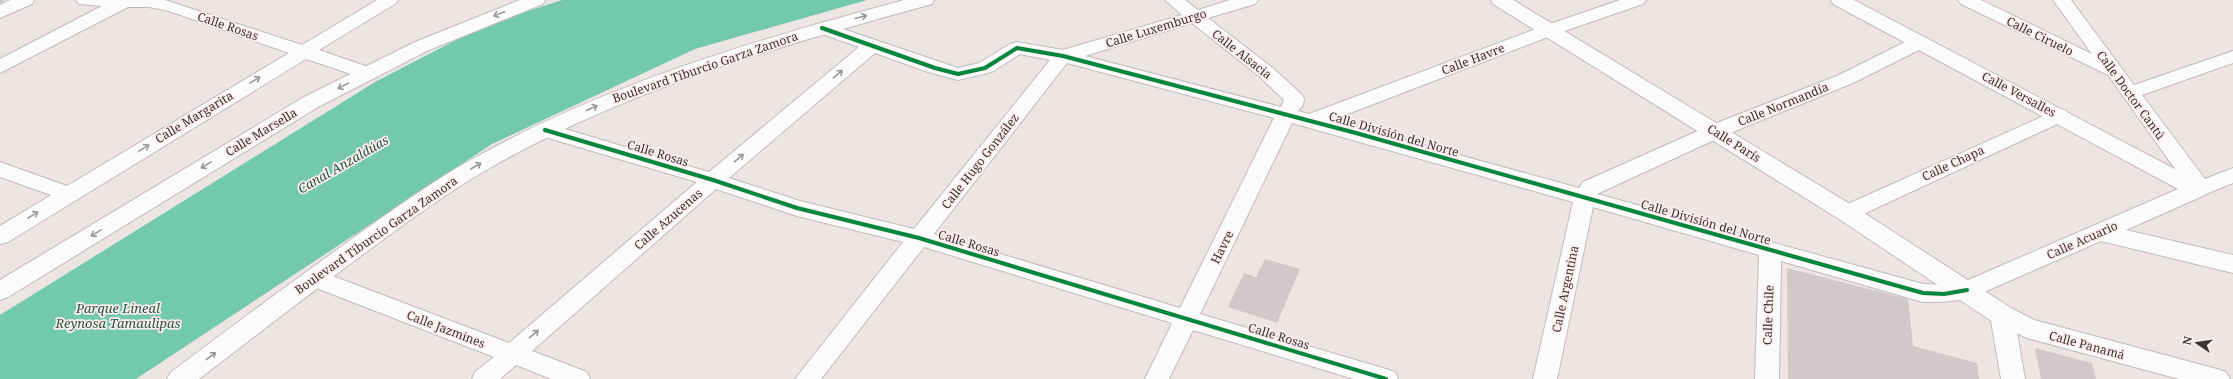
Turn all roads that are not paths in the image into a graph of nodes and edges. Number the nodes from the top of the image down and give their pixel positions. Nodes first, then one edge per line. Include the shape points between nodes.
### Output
1 (25, 0) edge
2 (85, 0) edge
3 (127, 0) edge
4 (389, 0) edge
5 (536, 0) edge
6 (926, 0) edge
7 (1174, 0) edge
8 (1249, 0) edge
9 (1500, 0) edge
10 (1637, 0) edge
11 (1840, 0) edge
12 (1967, 0) edge
13 (2062, 0) edge
14 (0, 12) edge
15 (1194, 17) junction
16 (822, 28) junction
17 (1550, 30) junction
18 (1920, 42) junction
19 (873, 45) junction
20 (303, 51) junction
21 (1063, 56) junction
22 (2233, 57) edge
23 (0, 67) edge
24 (2113, 71) junction
25 (367, 73) junction
26 (2129, 94) junction
27 (1286, 114) junction
28 (2059, 114) junction
29 (1310, 121) junction
30 (545, 130) junction
31 (1716, 131) junction
32 (0, 169) edge
33 (2233, 175) edge
34 (713, 180) junction
35 (2199, 189) junction
36 (68, 194) junction
37 (1584, 198) junction
38 (1847, 213) junction
39 (2098, 232) junction
40 (0, 236) edge
41 (919, 238) junction
42 (1770, 251) junction
43 (2233, 264) edge
44 (314, 278) junction
45 (1967, 290) junction
46 (0, 291) edge
47 (2002, 315) junction
48 (1187, 319) junction
49 (512, 354) junction
50 (180, 379) edge
51 (484, 379) edge
52 (578, 379) edge
53 (807, 379) edge
54 (1158, 379) edge
55 (1386, 379) edge
56 (1545, 379) edge
57 (1767, 379) edge
58 (2013, 379) edge
59 (2217, 379) edge

1 - 14 main road
2 - 3 street, Calle Rosas
3 - 20 street, Calle Rosas via 173,7
3 - 23 street
4 - 20 street, Calle Margarita
5 -> 25 main road, Calle Marsella via 422,46
16 -> 6 main road, Boulevard Tiburcio Garza Zamora
7 - 15 street, Calle Alsacia
8 - 15 street, Calle Luxemburgo
9 - 17 main road, Calle París
10 - 17 street, Calle Havre
11 - 18 main road, Calle Versalles
12 - 24 street, Calle Ciruelo
13 - 24 street, Calle Doctor Cantú
15 - 21 street, Calle Luxemburgo
15 - 27 street, Calle Alsacia via 1294,98 1293,105
16 - 19 street, Calle División del Norte
30 -> 16 main road, Boulevard Tiburcio Garza Zamora via 659,80
17 - 29 street, Calle Havre
17 - 31 main road, Calle París
18 - 28 main road, Calle Versalles
18 - 31 street, Calle Normandía via 1846,79
19 - 21 street, Calle División del Norte via 958,74 985,68 1017,48
34 -> 19 street, Calle Azucenas
20 - 25 street, Calle Rosas
36 -> 20 street, Calle Margarita
21 - 27 street, Calle División del Norte
21 - 41 street, Calle Hugo González
22 - 26 street
24 - 26 street, Calle Doctor Cantú
25 -> 46 main road, Calle Marsella via 271,125
26 - 35 street, Calle Doctor Cantú
27 - 29 street, Calle División del Norte
27 - 48 street, Havre
28 - 35 main road, Calle Versalles
28 - 38 street, Calle Chapa
29 - 37 street, Calle División del Norte
30 - 34 street, Calle Rosas
44 -> 30 main road, Boulevard Tiburcio Garza Zamora via 452,181
31 - 37 street, Calle Normandía via 1590,187
31 - 38 main road, Calle París
32 - 36 street
33 - 35 street, Calle Acuario
34 - 41 street, Calle Rosas via 797,208
49 -> 34 street, Calle Azucenas
35 - 39 main road, Calle Acuario
40 -> 36 street, Calle Margarita
37 - 42 street, Calle División del Norte
37 - 56 street, Calle Argentina
38 - 45 main road, Calle París
39 - 43 main road
39 - 45 main road, Calle Acuario
41 - 48 street, Calle Rosas
41 - 53 street, Calle Hugo González
42 - 45 street, Calle División del Norte via 1923,293 1944,294
42 - 57 street, Calle Chile
44 - 49 street, Calle Jazmines
50 -> 44 main road, Boulevard Tiburcio Garza Zamora
45 - 47 main road, Calle Panamá
47 - 58 street
47 - 59 main road, Calle Panamá via 2027,328
48 - 54 street, Havre
48 - 55 street, Calle Rosas
49 - 51 street, Calle Azucenas
49 - 52 street, Calle Jazmines

